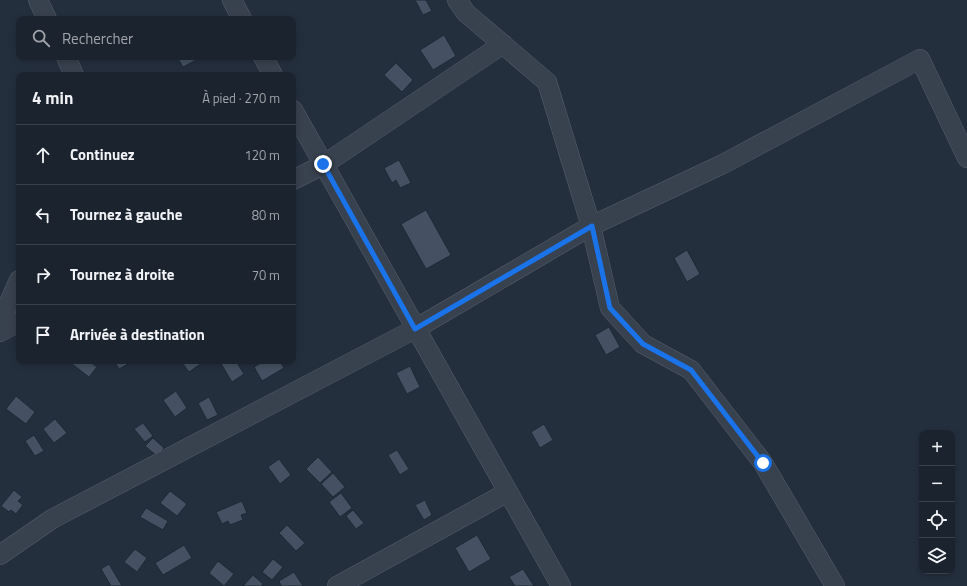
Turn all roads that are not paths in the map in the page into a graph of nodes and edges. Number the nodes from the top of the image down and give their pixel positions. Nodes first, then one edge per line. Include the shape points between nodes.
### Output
1 (38, 0) edge
2 (232, 0) edge
3 (457, 0) edge
4 (46, 16) edge
5 (240, 16) edge
6 (503, 44) junction
7 (67, 60) edge
8 (265, 60) edge
9 (73, 72) edge
10 (271, 72) edge
11 (296, 115) edge
12 (967, 158) edge
13 (323, 164) junction
14 (296, 178) edge
15 (592, 226) junction
16 (16, 287) edge
17 (0, 322) edge
18 (16, 324) edge
19 (415, 329) junction
20 (0, 332) edge
21 (508, 492) junction
22 (0, 555) edge
23 (337, 586) edge
24 (561, 586) edge
25 (835, 586) edge

1 - 4 street
2 - 5 street
3 - 6 street via 466,13
6 - 13 street
6 - 15 street via 547,82
7 - 9 street
8 - 10 street
11 - 13 street
12 - 15 street via 920,59 723,164
13 - 14 street
13 - 19 street
15 - 19 street
15 - 25 street via 610,308 643,344 691,370 763,463
16 - 17 street
18 - 20 street
19 - 21 street
19 - 22 street via 52,520
21 - 23 street
21 - 24 street

